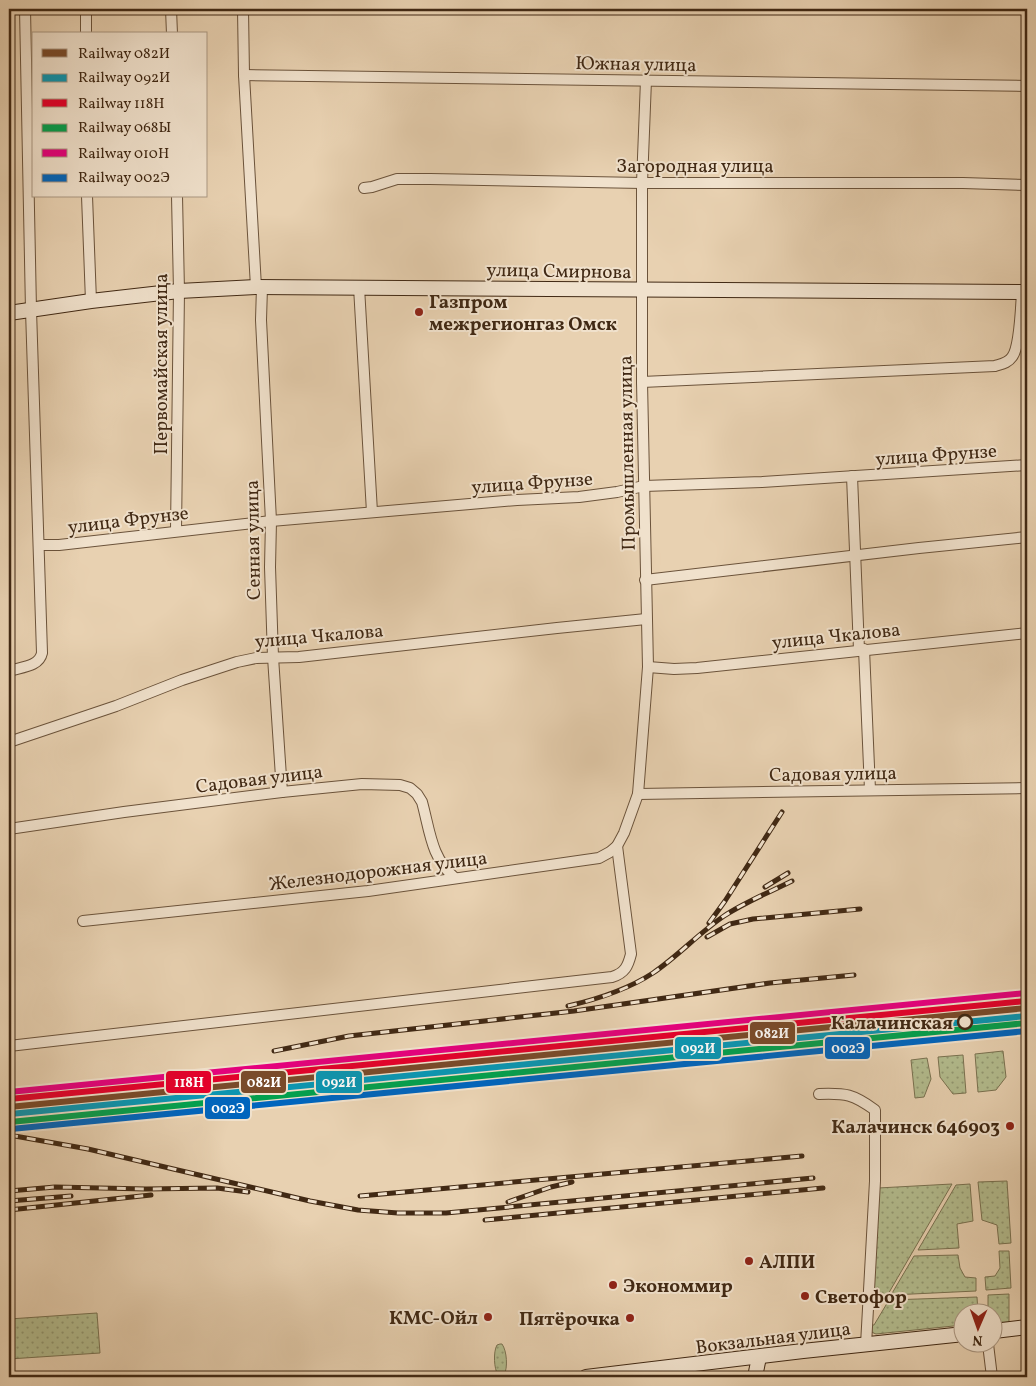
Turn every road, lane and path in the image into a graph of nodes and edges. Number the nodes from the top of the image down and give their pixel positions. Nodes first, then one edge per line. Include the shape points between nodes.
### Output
1 (25, 9) edge
2 (86, 9) edge
3 (171, 9) edge
4 (242, 9) edge
5 (86, 32) edge
6 (172, 32) edge
7 (244, 76) junction
8 (646, 80) junction
9 (1027, 86) edge
10 (642, 183) junction
11 (1027, 185) edge
12 (364, 188) dead end
13 (87, 198) edge
14 (176, 198) edge
15 (259, 287) junction
16 (359, 287) junction
17 (642, 290) junction
18 (178, 291) junction
19 (1025, 292) edge
20 (91, 301) junction
21 (31, 310) junction
22 (9, 313) edge
23 (642, 382) junction
24 (1027, 465) edge
25 (852, 476) junction
26 (644, 486) junction
27 (372, 512) junction
28 (271, 521) junction
29 (176, 531) junction
30 (1027, 538) edge
31 (40, 545) junction
32 (856, 556) junction
33 (645, 580) junction
34 (646, 619) junction
35 (1027, 633) edge
36 (862, 650) junction
37 (273, 656) junction
38 (648, 667) junction
39 (9, 671) edge
40 (9, 742) edge
41 (1027, 788) edge
42 (870, 790) junction
43 (282, 792) junction
44 (638, 794) junction
45 (9, 829) edge
46 (617, 846) junction
47 (455, 878) junction
48 (83, 920) dead end
49 (9, 1046) edge
50 (819, 1094) dead end
51 (1027, 1328) edge
52 (1004, 1330) edge
53 (954, 1335) edge
54 (866, 1345) junction
55 (989, 1354) edge
56 (759, 1357) junction
57 (586, 1377) edge
58 (755, 1377) edge
59 (992, 1377) edge

1 - 21 street
2 - 5 street
3 - 6 street
4 - 7 street, Сенная улица
7 - 8 street, Южная улица
7 - 15 street, Сенная улица
8 - 9 street, Южная улица
8 - 10 street, Промышленная улица
10 - 11 street, Загородная улица via 963,182
10 - 12 street, Загородная улица via 430,179 397,180
10 - 17 street, Промышленная улица
13 - 20 street
14 - 18 street, Первомайская улица
15 - 16 street, улица Смирнова
15 - 18 street, улица Смирнова
15 - 28 street, Сенная улица
16 - 17 street, улица Смирнова
16 - 27 street
17 - 19 street, улица Смирнова
17 - 23 street, Промышленная улица
18 - 20 street, улица Смирнова
18 - 29 street, Первомайская улица
19 - 23 street via 1017,346 1012,357 995,366
20 - 21 street, улица Смирнова
21 - 22 street, улица Смирнова
21 - 31 street
23 - 26 street, Промышленная улица
24 - 25 street, улица Фрунзе
25 - 26 street, улица Фрунзе
25 - 32 street
26 - 27 street, улица Фрунзе via 579,497
26 - 33 street, Промышленная улица
27 - 28 street, улица Фрунзе
28 - 29 street, улица Фрунзе
28 - 37 street, Сенная улица
29 - 31 street, улица Фрунзе
30 - 32 street
31 - 39 street via 42,653 36,663
32 - 33 street
32 - 36 street
33 - 34 street, Промышленная улица
34 - 37 street, улица Чкалова via 299,657
34 - 38 street, Промышленная улица
35 - 36 street, улица Чкалова
36 - 38 street, улица Чкалова via 697,668
36 - 42 street
37 - 40 street, улица Чкалова via 236,662
37 - 43 street, Сенная улица
38 - 44 street, Промышленная улица
41 - 42 street, Садовая улица
42 - 44 street, Садовая улица
43 - 45 street, Садовая улица
43 - 47 street, Садовая улица via 362,784 410,788 422,802 437,857
44 - 46 street
46 - 47 street, Железнодорожная улица via 599,858
46 - 49 street via 631,954 628,967 612,977
47 - 48 street, Железнодорожная улица via 368,892
50 - 54 street via 842,1093 875,1110 875,1181
51 - 52 street
53 - 54 street, Вокзальная улица
54 - 56 street, Вокзальная улица
55 - 59 street
56 - 57 street, Вокзальная улица
56 - 58 street

